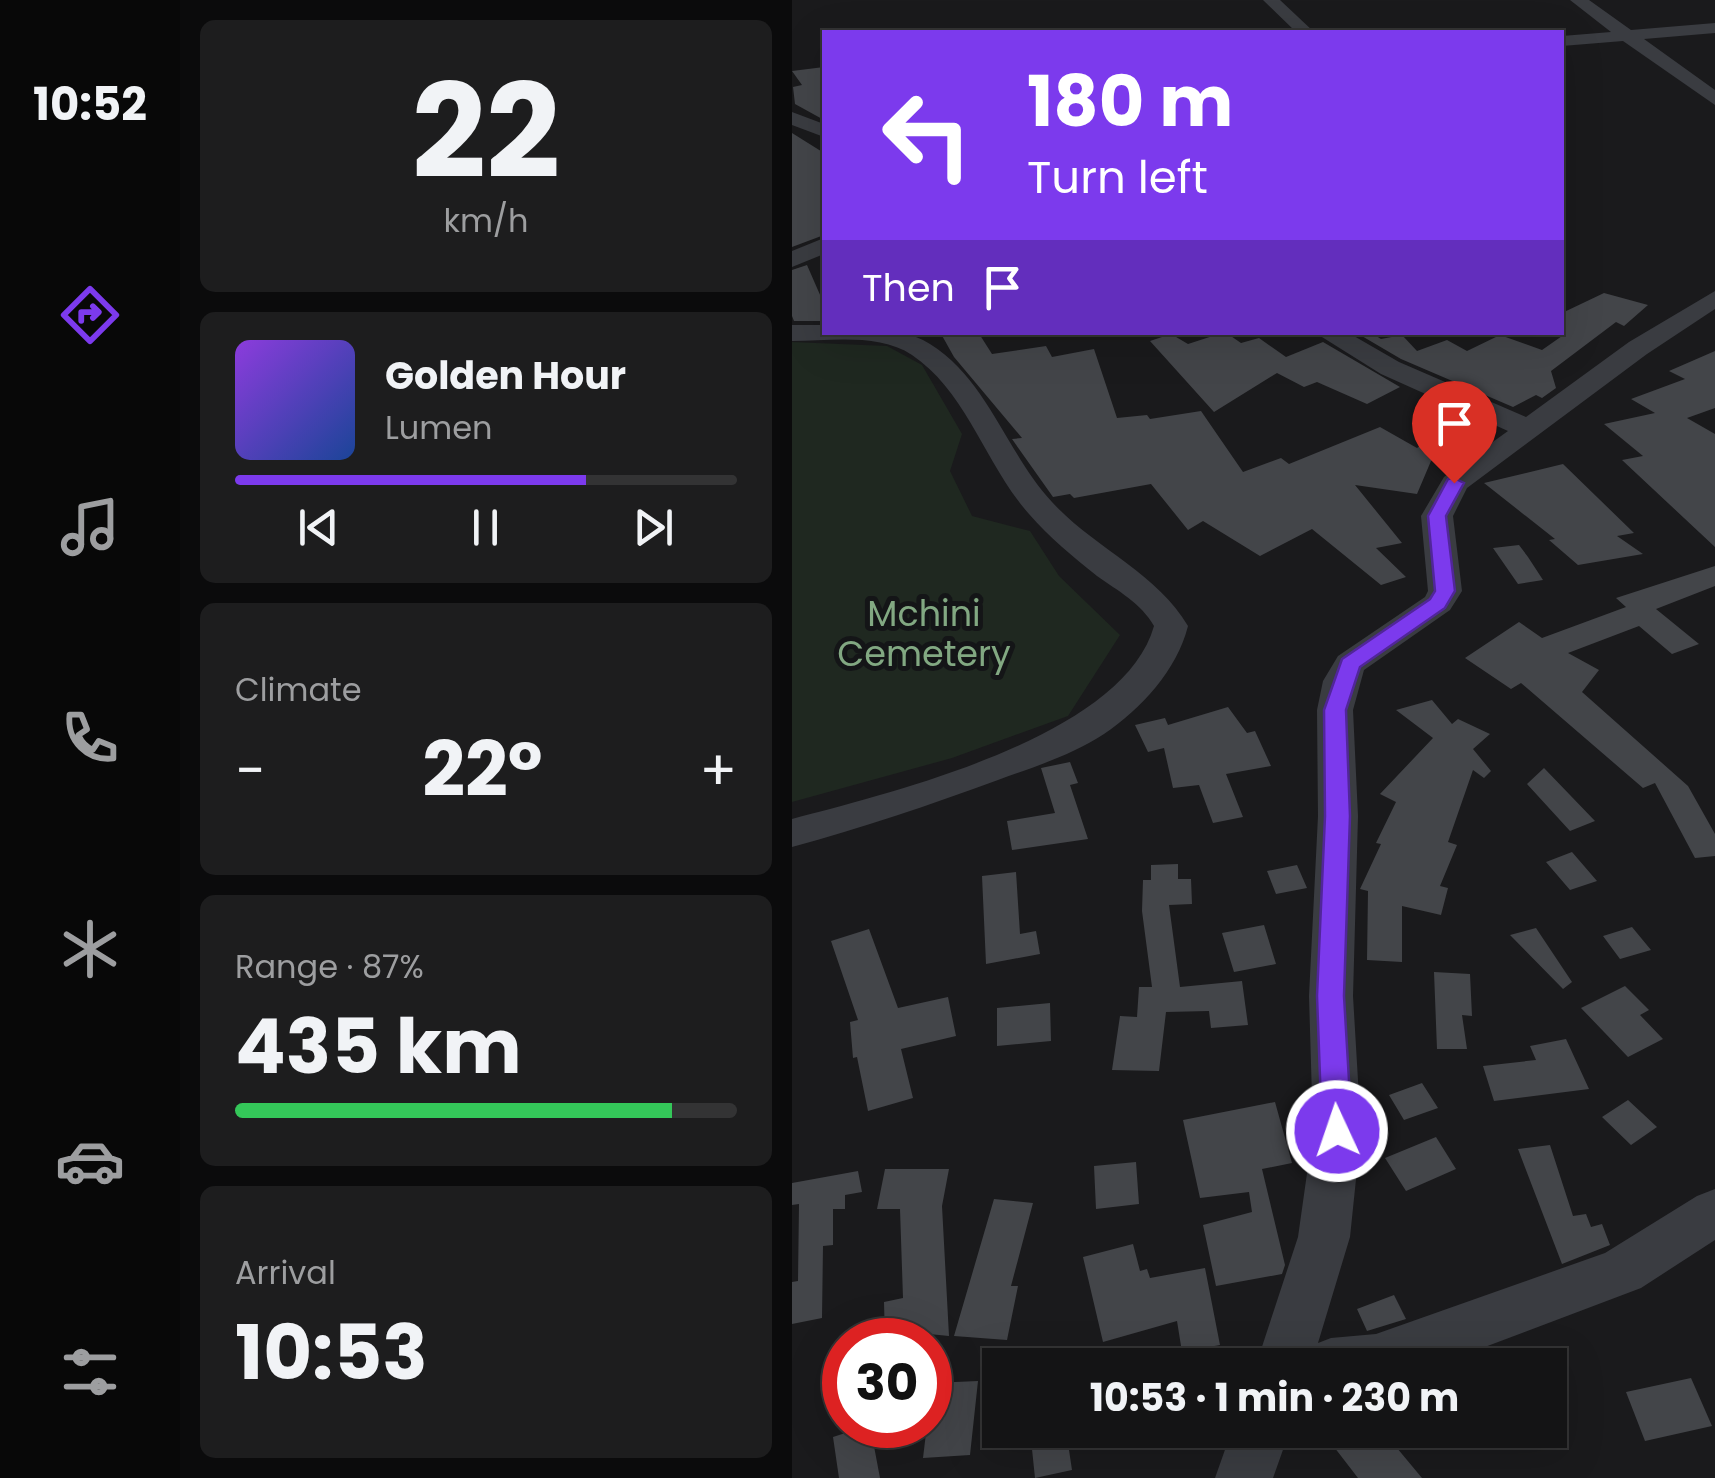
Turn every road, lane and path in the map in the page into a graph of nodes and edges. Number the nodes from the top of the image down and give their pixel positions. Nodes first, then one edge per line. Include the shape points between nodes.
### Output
1 (1271, 0) edge
2 (1578, 0) edge
3 (1714, 28) edge
4 (1303, 30) edge
5 (1625, 36) junction
6 (1564, 41) edge
7 (1714, 99) edge
8 (792, 118) edge
9 (822, 130) edge
10 (822, 246) edge
11 (792, 260) edge
12 (1714, 298) edge
13 (822, 309) edge
14 (792, 318) edge
15 (792, 333) edge
16 (822, 334) edge
17 (836, 335) edge
18 (1332, 335) edge
19 (1528, 429) junction
20 (792, 833) edge
21 (1714, 1212) edge
22 (1289, 1348) edge
23 (1412, 1348) edge
24 (1255, 1448) edge
25 (1244, 1478) edge

1 - 4 street
2 - 5 street
3 - 5 street
5 - 6 street
5 - 7 street
8 - 9 street
10 - 11 street
12 - 19 street
13 - 14 street
15 - 16 street
17 - 20 street via 920,348 958,384 1007,469 1040,508 1148,594 1171,626 1168,644 1118,704 1076,734 954,783
18 - 19 street
19 - 22 street via 1447,492 1437,516 1445,591 1438,603 1366,650 1341,681 1335,710 1331,996 1337,1131 1324,1237
21 - 23 street via 1622,1271
24 - 25 street

